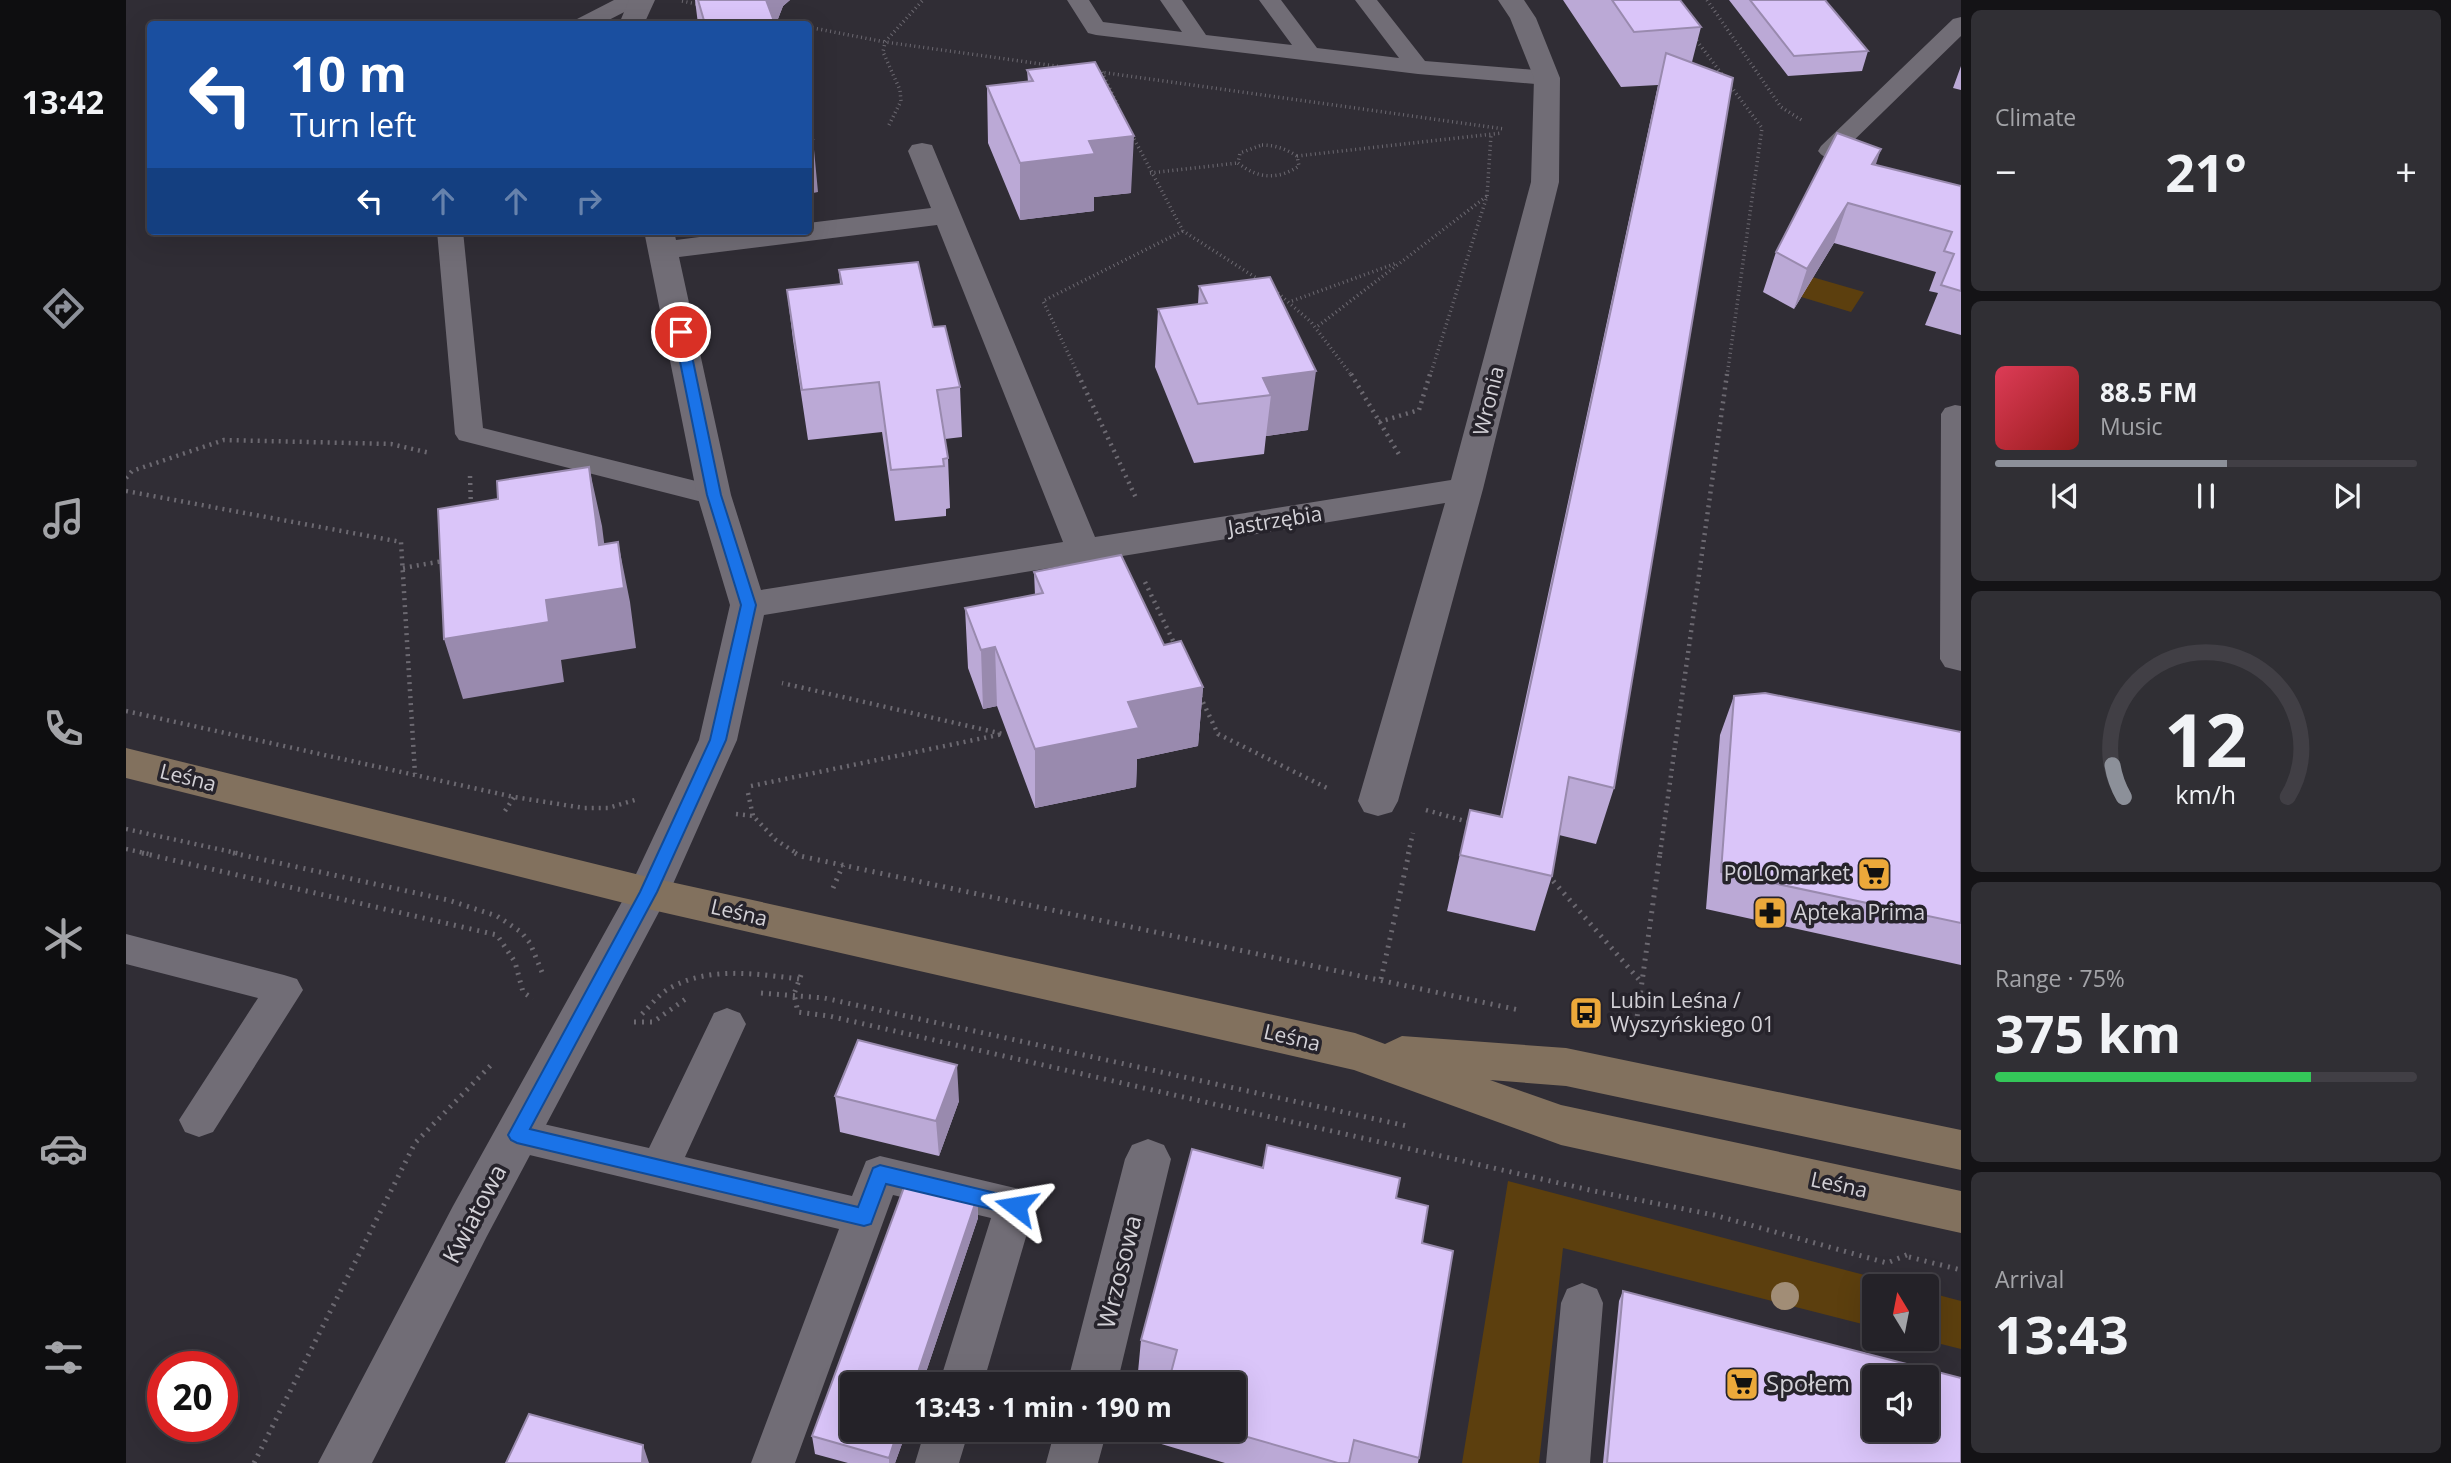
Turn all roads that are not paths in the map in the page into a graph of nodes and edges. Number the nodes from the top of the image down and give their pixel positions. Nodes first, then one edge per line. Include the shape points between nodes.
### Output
1 (630, 0) edge
2 (642, 0) edge
3 (1078, 0) edge
4 (1171, 0) edge
5 (1270, 0) edge
6 (1366, 0) edge
7 (1511, 0) edge
8 (591, 21) edge
9 (633, 21) edge
10 (1961, 24) edge
11 (1199, 40) junction
12 (1311, 55) junction
13 (1418, 67) junction
14 (1547, 78) junction
15 (922, 151) dead end
16 (1870, 165) edge
17 (948, 215) junction
18 (812, 227) edge
19 (450, 235) edge
20 (728, 235) edge
21 (662, 241) edge
22 (1961, 415) edge
23 (1466, 489) junction
24 (714, 495) junction
25 (1084, 552) junction
26 (748, 605) junction
27 (1961, 660) edge
28 (126, 763) edge
29 (1378, 801) road end
30 (648, 892) junction
31 (126, 949) edge
32 (727, 1024) dead end
33 (1355, 1052) junction
34 (199, 1120) dead end
35 (517, 1135) junction
36 (1961, 1150) edge
37 (1148, 1159) dead end
38 (660, 1167) junction
39 (1961, 1212) edge
40 (864, 1217) junction
41 (1582, 1303) dead end
42 (965, 1372) edge
43 (1095, 1372) edge
44 (943, 1442) edge
45 (1078, 1442) edge
46 (344, 1463) edge
47 (774, 1463) edge
48 (937, 1463) edge
49 (1072, 1463) edge
50 (1567, 1463) edge

1 - 8 lane
2 - 9 street
3 - 11 lane via 1096,28
4 - 11 lane
5 - 12 lane
6 - 13 lane
7 - 14 street, Wronia
10 - 16 lane via 1830,151
11 - 12 lane
12 - 13 lane
13 - 14 lane
14 - 23 street, Wronia via 1545,181
15 - 17 street
17 - 18 street
17 - 25 street
19 - 24 lane via 469,434
20 - 21 street
21 - 24 street
22 - 27 lane via 1955,414 1956,659
23 - 25 street, Jastrzębia
23 - 29 street, Wronia
24 - 26 street
25 - 26 street, Jastrzębia
26 - 30 street via 718,740
28 - 30 street, Leśna
30 - 33 street, Leśna
30 - 35 street, Kwiatowa
31 - 34 lane via 284,990
32 - 38 lane
33 - 36 street, Leśna via 1566,1067
33 - 39 street, Leśna via 1561,1125
35 - 38 lane
35 - 46 street, Kwiatowa
37 - 43 street, Wrzosowa
38 - 40 lane
40 - 42 lane via 880,1174 1016,1206
40 - 47 lane
41 - 50 lane
44 - 48 lane
45 - 49 street

